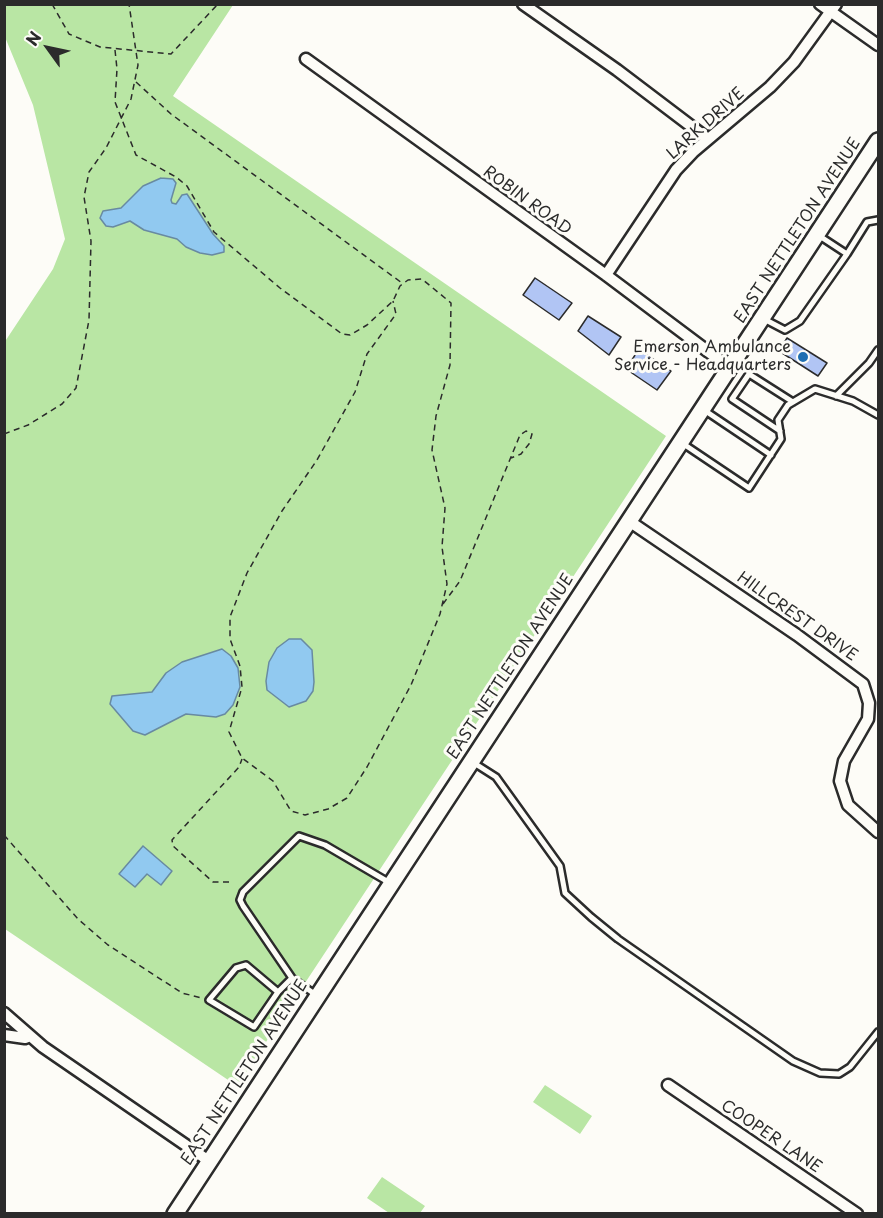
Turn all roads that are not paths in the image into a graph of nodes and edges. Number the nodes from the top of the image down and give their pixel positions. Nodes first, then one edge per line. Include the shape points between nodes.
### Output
1 (523, 4) edge
2 (820, 4) edge
3 (834, 8) edge
4 (879, 45) edge
5 (306, 60) dead end
6 (708, 139) junction
7 (879, 141) edge
8 (879, 220) edge
9 (817, 234) junction
10 (847, 254) junction
11 (606, 275) junction
12 (762, 318) junction
13 (879, 350) edge
14 (730, 368) junction
15 (744, 380) junction
16 (836, 396) junction
17 (793, 402) junction
18 (702, 409) junction
19 (879, 415) edge
20 (780, 431) junction
21 (681, 442) junction
22 (771, 455) junction
23 (629, 521) junction
24 (471, 761) junction
25 (879, 831) edge
26 (390, 883) junction
27 (292, 978) junction
28 (278, 992) junction
29 (317, 996) junction
30 (4, 1014) edge
31 (879, 1032) edge
32 (4, 1035) edge
33 (30, 1036) junction
34 (668, 1085) dead end
35 (209, 1161) junction
36 (175, 1214) edge
37 (857, 1214) edge

1 - 6 street
2 - 3 street
3 - 4 street
3 - 6 street, LARK DRIVE via 794,63
5 - 11 street, ROBIN ROAD
6 - 11 street, LARK DRIVE via 666,184
7 - 9 main road, EAST NETTLETON AVENUE
8 - 10 lane via 867,222
9 - 10 lane
9 - 12 main road, EAST NETTLETON AVENUE
10 - 12 lane via 800,321 785,330
11 - 14 street, ROBIN ROAD
12 - 14 main road, EAST NETTLETON AVENUE
13 - 16 lane
14 - 15 lane
14 - 18 main road, EAST NETTLETON AVENUE
15 - 17 lane via 748,374
15 - 20 lane via 732,399
16 - 17 lane via 815,389
16 - 19 lane
17 - 20 lane via 778,420
18 - 21 main road, EAST NETTLETON AVENUE
18 - 22 lane
20 - 22 lane via 781,439
21 - 22 lane via 749,488
21 - 23 main road, EAST NETTLETON AVENUE
23 - 24 main road, EAST NETTLETON AVENUE
23 - 25 street, HILLCREST DRIVE via 863,684 869,703 868,718 844,761 840,781 848,805
24 - 26 main road, EAST NETTLETON AVENUE
24 - 31 lane via 496,777 561,866 566,893 591,917 793,1061 820,1073 839,1074 850,1067
26 - 27 lane via 325,845 299,836 243,892 240,900
26 - 29 main road, EAST NETTLETON AVENUE
27 - 28 lane
27 - 29 lane
28 - 28 lane via 254,1027 209,1000 236,968 246,965
29 - 35 main road, EAST NETTLETON AVENUE
30 - 33 street
32 - 33 street
33 - 35 street
34 - 37 street, COOPER LANE
35 - 36 main road, EAST NETTLETON AVENUE

